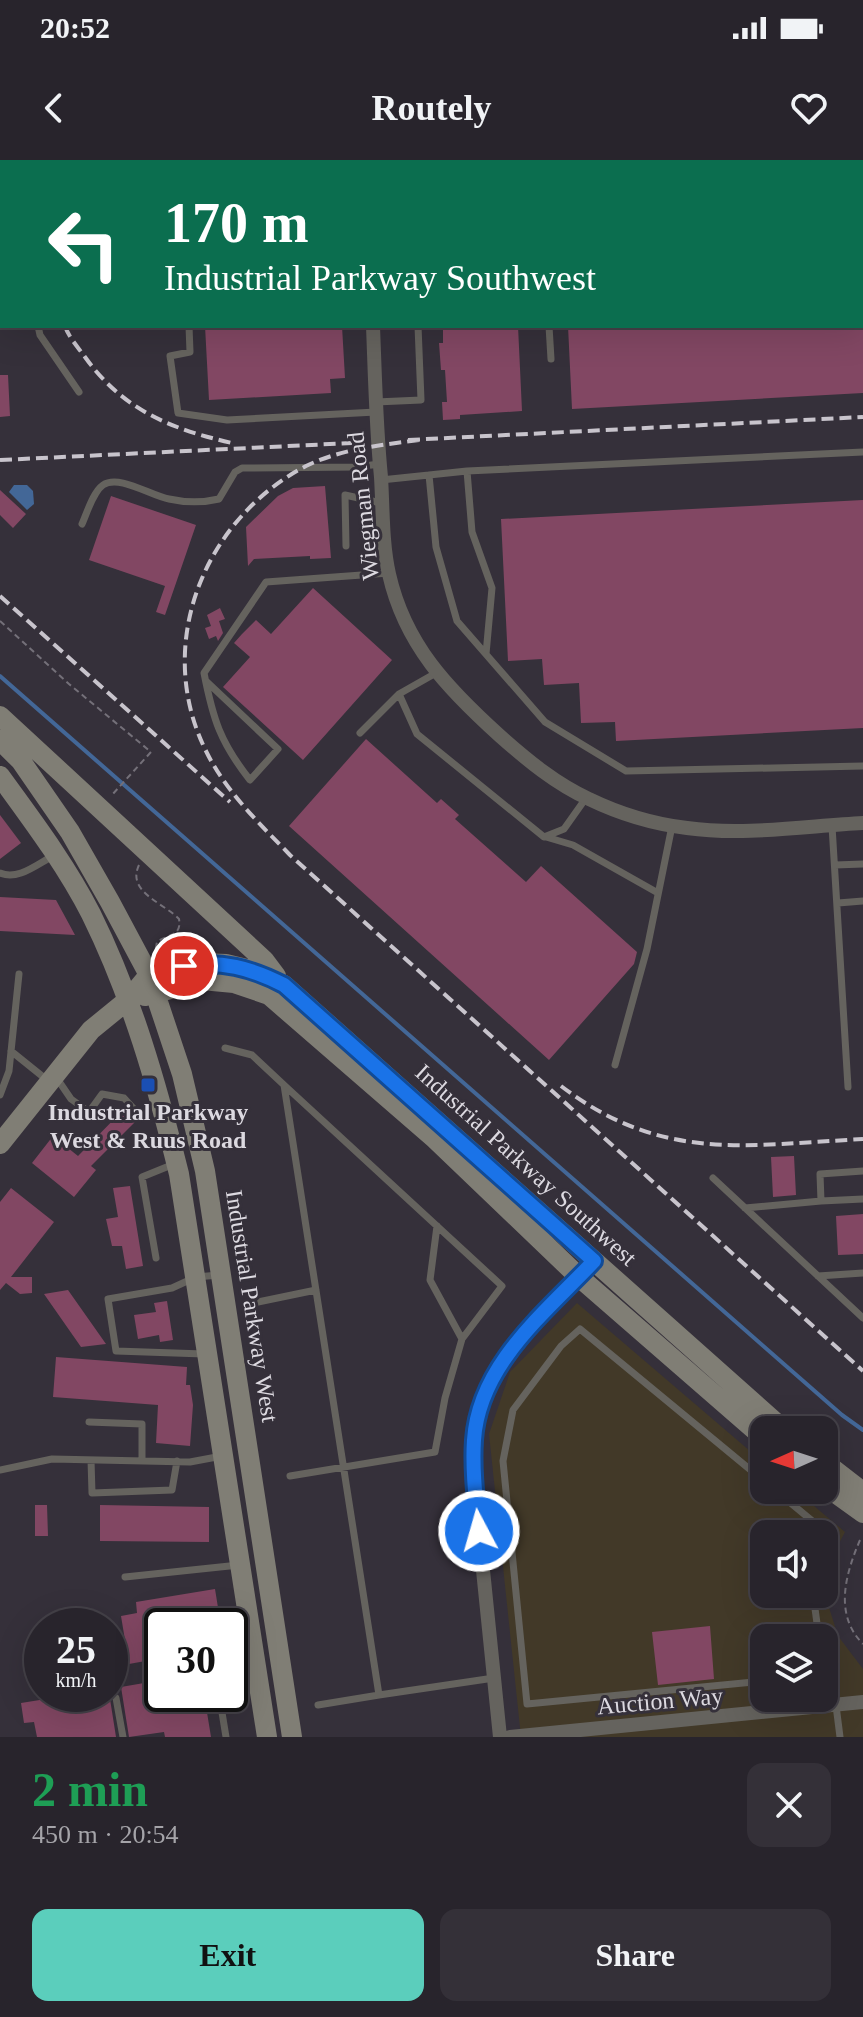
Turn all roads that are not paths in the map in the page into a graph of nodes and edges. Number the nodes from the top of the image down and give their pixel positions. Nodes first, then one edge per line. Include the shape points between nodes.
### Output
1 (38, 328) edge
2 (189, 328) edge
3 (373, 328) edge
4 (418, 328) edge
5 (549, 328) edge
6 (551, 359) dead end
7 (79, 392) dead end
8 (376, 407) junction
9 (863, 452) edge
10 (379, 464) junction
11 (467, 471) junction
12 (429, 475) junction
13 (381, 480) junction
14 (381, 503) junction
15 (82, 524) dead end
16 (346, 546) dead end
17 (389, 573) junction
18 (486, 654) junction
19 (436, 673) junction
20 (206, 681) junction
21 (399, 694) junction
22 (0, 716) edge
23 (360, 733) dead end
24 (0, 740) edge
25 (863, 766) edge
26 (0, 776) edge
27 (586, 798) junction
28 (863, 823) edge
29 (832, 825) junction
30 (672, 826) junction
31 (544, 837) junction
32 (55, 855) junction
33 (863, 864) edge
34 (835, 865) junction
35 (0, 873) edge
36 (658, 893) junction
37 (863, 901) edge
38 (838, 903) junction
39 (19, 974) dead end
40 (153, 985) junction
41 (284, 985) junction
42 (129, 999) junction
43 (225, 1048) dead end
44 (11, 1051) junction
45 (615, 1065) dead end
46 (52, 1079) junction
47 (284, 1085) junction
48 (848, 1087) dead end
49 (0, 1095) edge
50 (136, 1111) dead end
51 (0, 1144) edge
52 (176, 1164) junction
53 (863, 1171) edge
54 (713, 1178) dead end
55 (863, 1199) edge
56 (821, 1201) junction
57 (745, 1208) junction
58 (437, 1226) junction
59 (156, 1258) dead end
60 (594, 1261) junction
61 (863, 1273) edge
62 (221, 1275) junction
63 (818, 1276) junction
64 (196, 1277) junction
65 (579, 1277) junction
66 (316, 1290) junction
67 (258, 1302) dead end
68 (862, 1316) edge
69 (462, 1339) junction
70 (208, 1355) junction
71 (768, 1416) edge
72 (89, 1422) dead end
73 (750, 1426) edge
74 (224, 1455) junction
75 (91, 1460) junction
76 (142, 1461) junction
77 (177, 1461) junction
78 (343, 1467) junction
79 (750, 1469) edge
80 (0, 1470) edge
81 (290, 1476) dead end
82 (838, 1478) edge
83 (838, 1492) edge
84 (792, 1504) edge
85 (860, 1504) edge
86 (811, 1520) edge
87 (241, 1565) junction
88 (125, 1577) dead end
89 (257, 1668) junction
90 (248, 1669) edge
91 (494, 1678) junction
92 (750, 1682) edge
93 (379, 1695) junction
94 (863, 1702) edge
95 (318, 1705) dead end
96 (838, 1706) edge
97 (119, 1712) edge
98 (222, 1712) edge
99 (791, 1712) edge
100 (838, 1712) edge
101 (647, 1731) edge
102 (123, 1737) edge
103 (226, 1737) edge
104 (267, 1737) edge
105 (292, 1737) edge
106 (500, 1737) edge
107 (510, 1737) edge
108 (840, 1737) edge

1 - 7 lane
2 - 8 lane via 190,352 170,356 178,413 227,420
3 - 8 street, Wiegman Road
4 - 8 lane via 421,400
5 - 6 lane
8 - 10 street, Wiegman Road
9 - 11 lane
10 - 13 street, Wiegman Road
10 - 15 lane via 242,468 219,499 200,503 109,482 100,486
11 - 12 lane
11 - 18 lane via 472,532 492,588
12 - 13 lane
12 - 18 lane via 436,547 457,621
13 - 14 street, Wiegman Road
14 - 16 lane via 345,495
14 - 17 street, Wiegman Road
17 - 19 street, Wiegman Road via 400,610
17 - 20 lane via 266,582 204,673
18 - 25 lane via 545,722 626,771
19 - 21 lane
19 - 27 street, Wiegman Road via 521,754
20 - 20 lane via 212,715 228,753 250,780 278,749
21 - 23 lane
21 - 31 lane via 417,734
22 - 41 main road via 264,960
24 - 40 main road, Industrial Parkway West via 70,832
26 - 32 main road
27 - 30 street, Wiegman Road
27 - 31 lane via 564,829
28 - 29 street, Wiegman Road
29 - 30 street, Wiegman Road via 729,830
29 - 34 lane
30 - 36 lane
31 - 36 lane via 573,845
32 - 35 lane via 22,873
32 - 42 main road via 90,913
33 - 34 lane
34 - 38 lane
36 - 45 lane
37 - 38 lane
38 - 48 lane
39 - 44 lane
40 - 41 main road, Industrial Parkway Southwest via 165,969 202,963 255,971
40 - 42 main road, Industrial Parkway Southwest
40 - 62 main road, Industrial Parkway West via 199,1144
40 - 65 main road, Industrial Parkway Southwest via 202,980 234,983 269,995 435,1139
41 - 60 main road, Industrial Parkway Southwest
42 - 46 main road via 91,1030
42 - 52 main road
43 - 47 lane via 252,1055
44 - 46 lane
44 - 49 lane
46 - 50 lane via 89,1112 102,1094 124,1098
46 - 51 main road
47 - 58 lane
47 - 66 lane
52 - 59 lane via 142,1177
52 - 64 main road
53 - 56 lane via 820,1174
54 - 57 lane
55 - 56 lane
56 - 57 lane
57 - 63 lane
58 - 69 lane via 430,1280
58 - 69 lane via 502,1286
60 - 65 street
60 - 71 main road, Industrial Parkway Southwest
61 - 63 lane
62 - 64 lane
62 - 105 main road, Industrial Parkway West
63 - 68 lane
64 - 70 main road
64 - 70 lane via 172,1288 108,1299 116,1351
65 - 73 main road, Industrial Parkway Southwest
65 - 91 street via 498,1367 482,1400 474,1436
66 - 67 lane
66 - 78 lane
69 - 78 lane via 435,1452
70 - 74 main road
72 - 76 lane via 142,1424
74 - 77 lane
74 - 87 main road
75 - 76 lane
75 - 77 lane via 92,1493 172,1490
75 - 80 lane via 52,1459
76 - 77 lane
78 - 81 lane
78 - 93 lane
79 - 92 lane via 580,1329 513,1410 503,1461 527,1704
82 - 85 main road
83 - 85 main road
84 - 86 lane
87 - 88 lane
87 - 89 main road
89 - 90 lane
89 - 104 main road
91 - 93 lane
91 - 106 street
93 - 95 lane
94 - 96 street, Auction Way
97 - 102 lane
98 - 103 lane
99 - 101 street, Auction Way
100 - 108 lane
101 - 107 street, Auction Way

